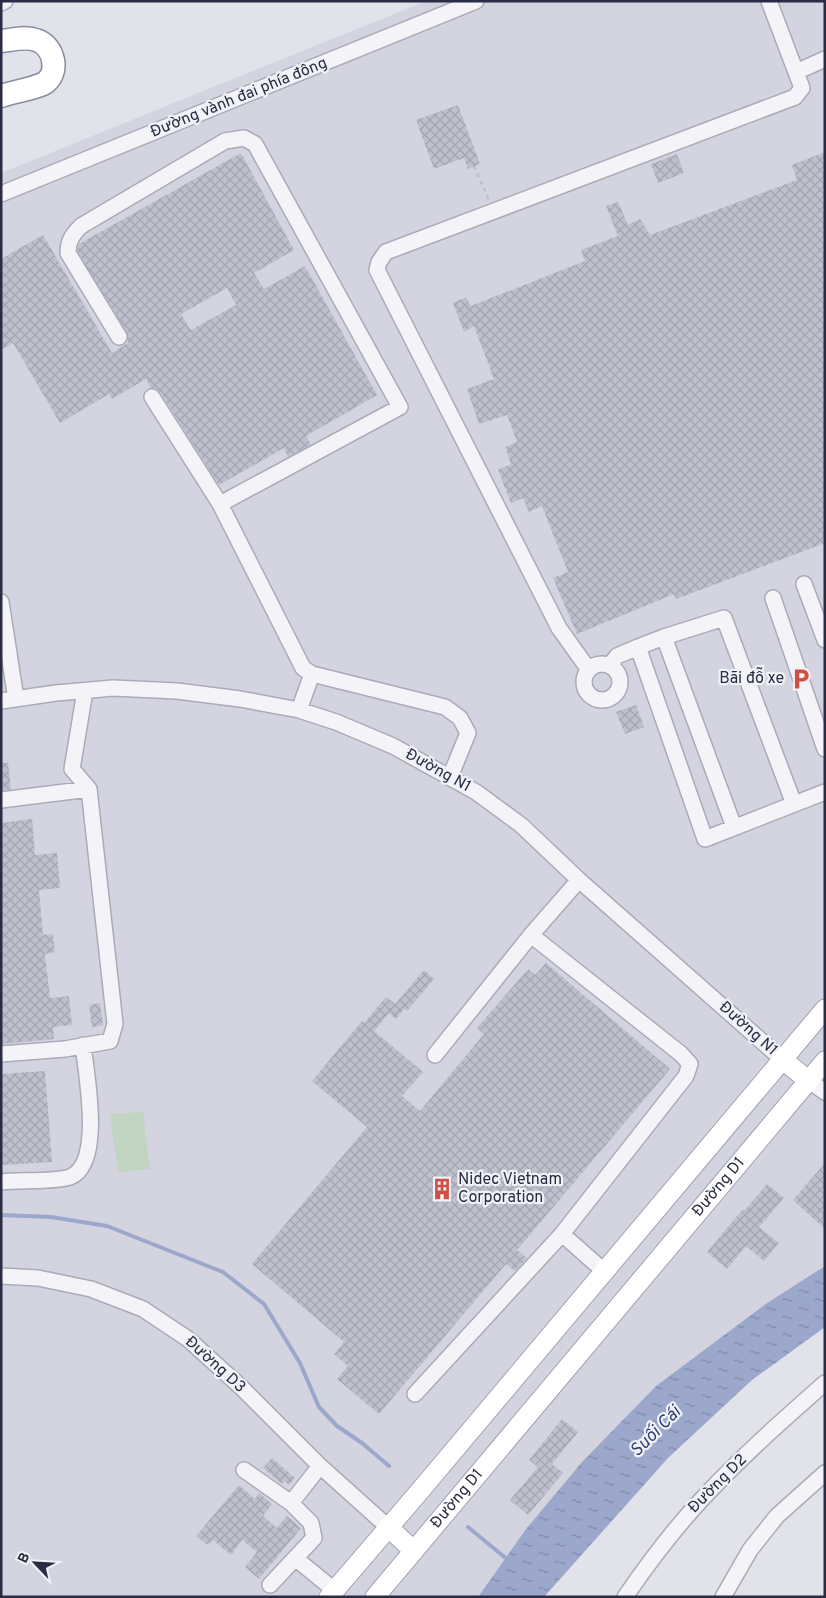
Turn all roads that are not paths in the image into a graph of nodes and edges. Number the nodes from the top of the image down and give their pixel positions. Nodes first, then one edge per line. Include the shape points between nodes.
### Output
1 (5, 1) edge
2 (476, 1) edge
3 (1, 2) edge
4 (774, 3) edge
5 (11, 40) edge
6 (1, 52) edge
7 (825, 59) edge
8 (796, 72) junction
9 (9, 94) edge
10 (1, 109) edge
11 (1, 194) edge
12 (119, 337) dead end
13 (152, 397) dead end
14 (220, 504) junction
15 (804, 584) dead end
16 (774, 598) dead end
17 (1, 602) edge
18 (664, 637) junction
19 (825, 640) edge
20 (5, 645) edge
21 (638, 647) junction
22 (610, 665) junction
23 (589, 670) junction
24 (312, 674) junction
25 (85, 691) junction
26 (9, 700) edge
27 (299, 710) junction
28 (825, 749) edge
29 (450, 776) junction
30 (89, 789) junction
31 (825, 792) edge
32 (1, 800) edge
33 (794, 804) junction
34 (734, 827) junction
35 (579, 880) junction
36 (531, 935) junction
37 (825, 995) edge
38 (820, 1015) edge
39 (83, 1045) junction
40 (1, 1054) edge
41 (435, 1055) dead end
42 (782, 1060) junction
43 (825, 1062) edge
44 (809, 1081) junction
45 (825, 1092) edge
46 (1, 1182) edge
47 (562, 1234) junction
48 (604, 1272) junction
49 (1, 1276) edge
50 (630, 1292) junction
51 (825, 1383) edge
52 (415, 1394) dead end
53 (320, 1466) junction
54 (244, 1470) dead end
55 (825, 1473) edge
56 (292, 1503) junction
57 (388, 1527) junction
58 (414, 1551) junction
59 (295, 1558) junction
60 (270, 1585) dead end
61 (382, 1592) edge
62 (325, 1593) edge
63 (625, 1597) edge
64 (723, 1597) edge

1 - 3 street
2 - 11 street, Đường vành đai phía đông
4 - 8 street
5 - 6 highway
5 - 9 highway via 28,38 43,42 54,63 49,78 43,83
7 - 8 street
8 - 23 street via 802,88 795,97 386,252 379,262 377,270 559,628
9 - 10 highway
12 - 14 street via 68,253 73,234 81,226 225,141 244,138 255,144 400,407
13 - 14 street
14 - 24 street via 302,668
15 - 19 street
16 - 28 street
17 - 20 street
18 - 21 street
18 - 33 street via 724,618
18 - 34 street
20 - 26 street
21 - 22 street via 617,656
21 - 34 street via 705,839
22 - 23 street via 598,664
22 - 23 street via 618,673 620,684 616,694 606,700 595,698 587,691 584,680
24 - 27 street
24 - 29 street via 445,707 460,718 468,733
25 - 26 street, Đường N1
25 - 27 street, Đường N1 via 113,688 177,690
25 - 30 street via 72,769
27 - 29 street, Đường N1 via 392,746
29 - 35 street, Đường N1 via 521,825
30 - 32 street
30 - 39 street via 115,1024 110,1040
31 - 33 street
33 - 34 street
35 - 36 street
35 - 42 street, Đường N1
36 - 41 street
36 - 47 street via 690,1064 686,1076
37 - 38 main road, Đường D1 via 818,1003
38 - 42 main road, Đường D1
39 - 40 street
39 - 46 street via 91,1131 84,1165 71,1176
42 - 44 main road
42 - 48 main road, Đường D1
43 - 44 main road, Đường D1
44 - 45 street
44 - 50 main road, Đường D1
47 - 48 street
47 - 52 street
48 - 50 main road
48 - 57 main road, Đường D1 via 577,1304 558,1312 433,1463 419,1492
49 - 53 street, Đường D3 via 38,1278 91,1289 142,1309 188,1339
50 - 58 main road, Đường D1
51 - 63 street, Đường D2 via 703,1497 676,1527
53 - 56 street
53 - 57 street, Đường D3
54 - 56 street
55 - 64 street via 777,1516 750,1550
56 - 59 street via 311,1523 314,1538
57 - 58 main road
57 - 62 main road, Đường D1 via 348,1574
58 - 61 main road, Đường D1
59 - 60 street
59 - 62 street

